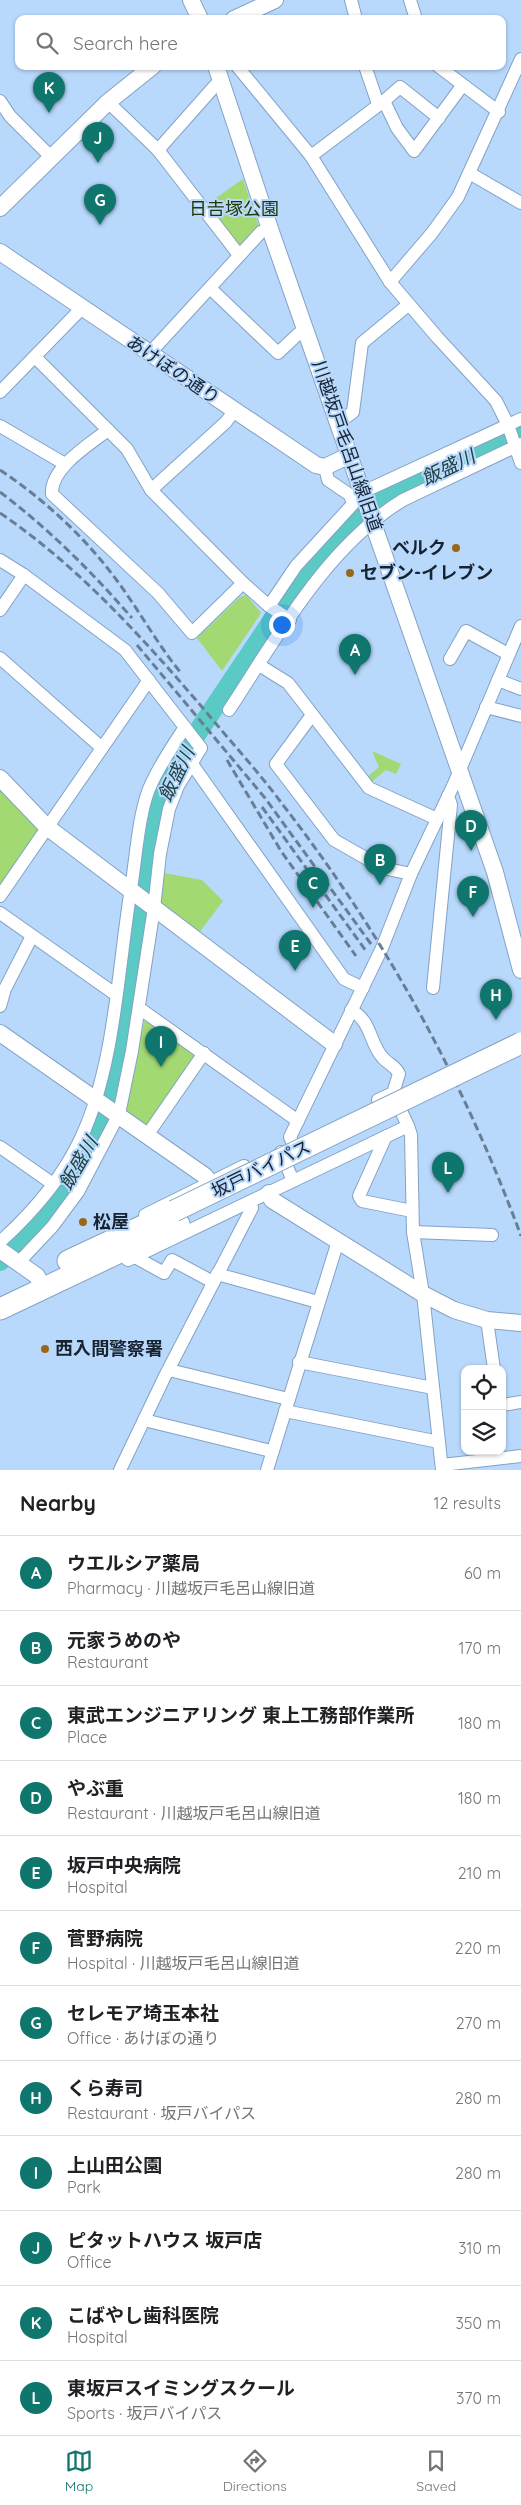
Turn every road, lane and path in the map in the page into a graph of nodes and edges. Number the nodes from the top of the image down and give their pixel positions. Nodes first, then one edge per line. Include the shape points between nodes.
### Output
1 (191, 0) edge
2 (275, 0) edge
3 (352, 0) edge
4 (410, 0) edge
5 (251, 5) edge
6 (198, 15) edge
7 (239, 15) edge
8 (355, 15) edge
9 (415, 15) edge
10 (521, 59) edge
11 (148, 70) edge
12 (241, 70) edge
13 (367, 70) edge
14 (443, 70) edge
15 (217, 71) edge
16 (462, 86) junction
17 (0, 101) edge
18 (108, 102) junction
19 (381, 103) junction
20 (499, 112) junction
21 (438, 118) junction
22 (158, 150) junction
23 (311, 156) junction
24 (51, 157) junction
25 (471, 174) junction
26 (521, 203) edge
27 (0, 208) edge
28 (270, 228) junction
29 (0, 252) edge
30 (239, 256) junction
31 (390, 282) junction
32 (210, 288) junction
33 (408, 305) junction
34 (82, 308) junction
35 (307, 332) junction
36 (149, 354) junction
37 (35, 357) junction
38 (0, 373) edge
39 (9, 382) junction
40 (0, 392) edge
41 (234, 411) junction
42 (521, 420) edge
43 (339, 422) junction
44 (0, 426) edge
45 (508, 426) junction
46 (108, 430) junction
47 (517, 446) edge
48 (350, 455) junction
49 (521, 462) edge
50 (65, 464) junction
51 (325, 467) junction
52 (151, 490) junction
53 (364, 495) junction
54 (373, 521) junction
55 (0, 560) edge
56 (24, 575) junction
57 (243, 582) junction
58 (270, 606) junction
59 (0, 610) edge
60 (289, 620) junction
61 (521, 626) edge
62 (508, 654) junction
63 (0, 658) edge
64 (450, 659) dead end
65 (259, 665) junction
66 (149, 680) junction
67 (498, 680) junction
68 (521, 689) edge
69 (486, 707) junction
70 (229, 710) dead end
71 (312, 715) junction
72 (521, 716) edge
73 (187, 729) junction
74 (102, 748) junction
75 (192, 764) junction
76 (459, 771) junction
77 (0, 778) edge
78 (448, 796) junction
79 (437, 819) junction
80 (48, 827) junction
81 (411, 874) junction
82 (132, 892) junction
83 (0, 896) edge
84 (152, 906) junction
85 (0, 913) edge
86 (32, 936) junction
87 (517, 936) edge
88 (521, 970) edge
89 (362, 988) junction
90 (433, 988) dead end
91 (115, 994) junction
92 (0, 1006) edge
93 (139, 1008) junction
94 (352, 1010) junction
95 (0, 1033) edge
96 (521, 1043) edge
97 (334, 1044) junction
98 (204, 1054) junction
99 (521, 1059) edge
100 (393, 1093) junction
101 (98, 1099) junction
102 (117, 1113) junction
103 (298, 1121) junction
104 (408, 1126) junction
105 (148, 1134) junction
106 (386, 1136) junction
107 (293, 1144) junction
108 (0, 1147) edge
109 (280, 1149) junction
110 (293, 1181) junction
111 (209, 1182) junction
112 (54, 1184) junction
113 (269, 1194) junction
114 (250, 1202) junction
115 (412, 1212) junction
116 (176, 1218) junction
117 (413, 1232) junction
118 (492, 1235) dead end
119 (338, 1241) junction
120 (0, 1242) edge
121 (0, 1250) edge
122 (121, 1251) junction
123 (17, 1260) junction
124 (215, 1278) junction
125 (40, 1282) junction
126 (0, 1294) edge
127 (423, 1294) junction
128 (318, 1302) junction
129 (0, 1308) edge
130 (487, 1320) junction
131 (521, 1322) edge
132 (299, 1362) junction
133 (493, 1365) edge
134 (168, 1370) junction
135 (433, 1388) junction
136 (521, 1402) edge
137 (506, 1404) edge
138 (287, 1405) junction
139 (144, 1420) junction
140 (439, 1442) junction
141 (271, 1451) junction
142 (521, 1456) edge
143 (442, 1468) edge
144 (120, 1470) edge
145 (267, 1470) edge

1 - 6 street
2 - 5 street
3 - 8 street
4 - 9 street
5 - 7 street
10 - 20 street
11 - 18 street
12 - 23 street
13 - 19 street
14 - 16 street
15 - 22 street
15 - 28 street, 川越坂戸毛呂山線旧道
16 - 20 street
16 - 21 street
17 - 24 street via 10,116
18 - 22 street
18 - 24 street
19 - 21 street via 400,87
19 - 21 street via 414,151
19 - 23 street
20 - 25 street
22 - 30 street
23 - 31 street
24 - 27 street
25 - 26 street
25 - 31 street via 432,233
28 - 30 street via 261,232
28 - 35 street, 川越坂戸毛呂山線旧道
29 - 34 street, あけぼの通り
30 - 32 street
31 - 33 street
32 - 35 street via 278,353 298,334
32 - 36 street
33 - 43 street via 362,343 353,412
33 - 45 street via 496,401
34 - 36 street, あけぼの通り
34 - 37 street
35 - 43 street, 川越坂戸毛呂山線旧道
36 - 41 street, あけぼの通り
37 - 39 street
37 - 46 street
38 - 39 street
39 - 40 street
41 - 51 street, あけぼの通り via 316,465
41 - 52 street
42 - 45 street
43 - 48 street, 川越坂戸毛呂山線旧道
44 - 50 street
45 - 47 street
45 - 53 street
46 - 50 street
46 - 52 street via 128,449
47 - 49 street
47 - 54 street via 403,500
48 - 51 street
48 - 53 street, 川越坂戸毛呂山線旧道
50 - 57 street via 52,494 151,586 192,633
51 - 58 street via 328,480 350,495 353,504 296,566
52 - 57 street
53 - 54 street, 川越坂戸毛呂山線旧道
54 - 60 street via 321,574
54 - 76 street, 川越坂戸毛呂山線旧道
55 - 56 street
56 - 59 street
56 - 66 street via 125,650
57 - 58 street
58 - 60 street
60 - 65 street
61 - 62 street
62 - 64 street via 466,631
62 - 67 street
63 - 74 street
65 - 70 street
65 - 71 street via 288,683
66 - 73 street
66 - 74 street
67 - 68 street
67 - 69 street
69 - 72 street
69 - 76 street
71 - 79 street via 369,788
71 - 81 street via 276,764 334,840 383,868
73 - 75 street via 201,748
73 - 82 street via 162,762 148,791
74 - 80 street
75 - 84 street via 169,809
75 - 89 street via 344,979
76 - 78 street
76 - 87 street, 川越坂戸毛呂山線旧道
77 - 80 street
78 - 79 street
78 - 90 street via 450,805
79 - 81 street
80 - 82 street
80 - 83 street
81 - 89 street via 385,941
82 - 84 street
82 - 91 street
84 - 93 street
84 - 97 street
85 - 86 street
86 - 91 street
86 - 92 street via 5,989
87 - 88 street, 川越坂戸毛呂山線旧道
89 - 94 street
91 - 101 street
93 - 98 street
93 - 102 street
94 - 97 street
94 - 100 street via 361,1015 383,1058 396,1067 399,1074
95 - 101 street
96 - 116 highway, 坂戸バイパス, bridge
97 - 103 street
98 - 103 street
98 - 105 street
99 - 116 highway, 坂戸バイパス
100 - 104 street
100 - 107 street
101 - 102 street
101 - 112 street via 81,1138
102 - 105 street
102 - 123 street via 78,1192 52,1227
103 - 107 street via 290,1137
104 - 106 street
104 - 115 street via 411,1135
105 - 111 street
106 - 110 street
106 - 115 street via 359,1196 362,1201
107 - 109 street
108 - 112 street
109 - 110 street
109 - 111 street
110 - 113 street
111 - 122 street via 120,1228
112 - 120 street via 24,1220
113 - 114 street
113 - 119 street via 272,1200
114 - 122 street
114 - 124 street via 252,1208
115 - 117 street
116 - 122 highway, 坂戸バイパス
117 - 118 street
117 - 127 street
119 - 127 street
119 - 128 street
121 - 123 street
122 - 124 street via 164,1273 172,1260
122 - 125 highway, 坂戸バイパス
123 - 125 street
124 - 128 street
124 - 134 street
125 - 126 highway, 坂戸バイパス
125 - 129 highway, 坂戸バイパス
127 - 130 street via 454,1310
127 - 135 street
128 - 132 street
130 - 131 street
130 - 133 street
132 - 135 street
132 - 138 street
134 - 138 street
134 - 139 street
135 - 140 street
136 - 137 street
138 - 140 street
138 - 141 street
139 - 141 street
139 - 144 street
140 - 143 street
141 - 145 street
142 - 143 street

